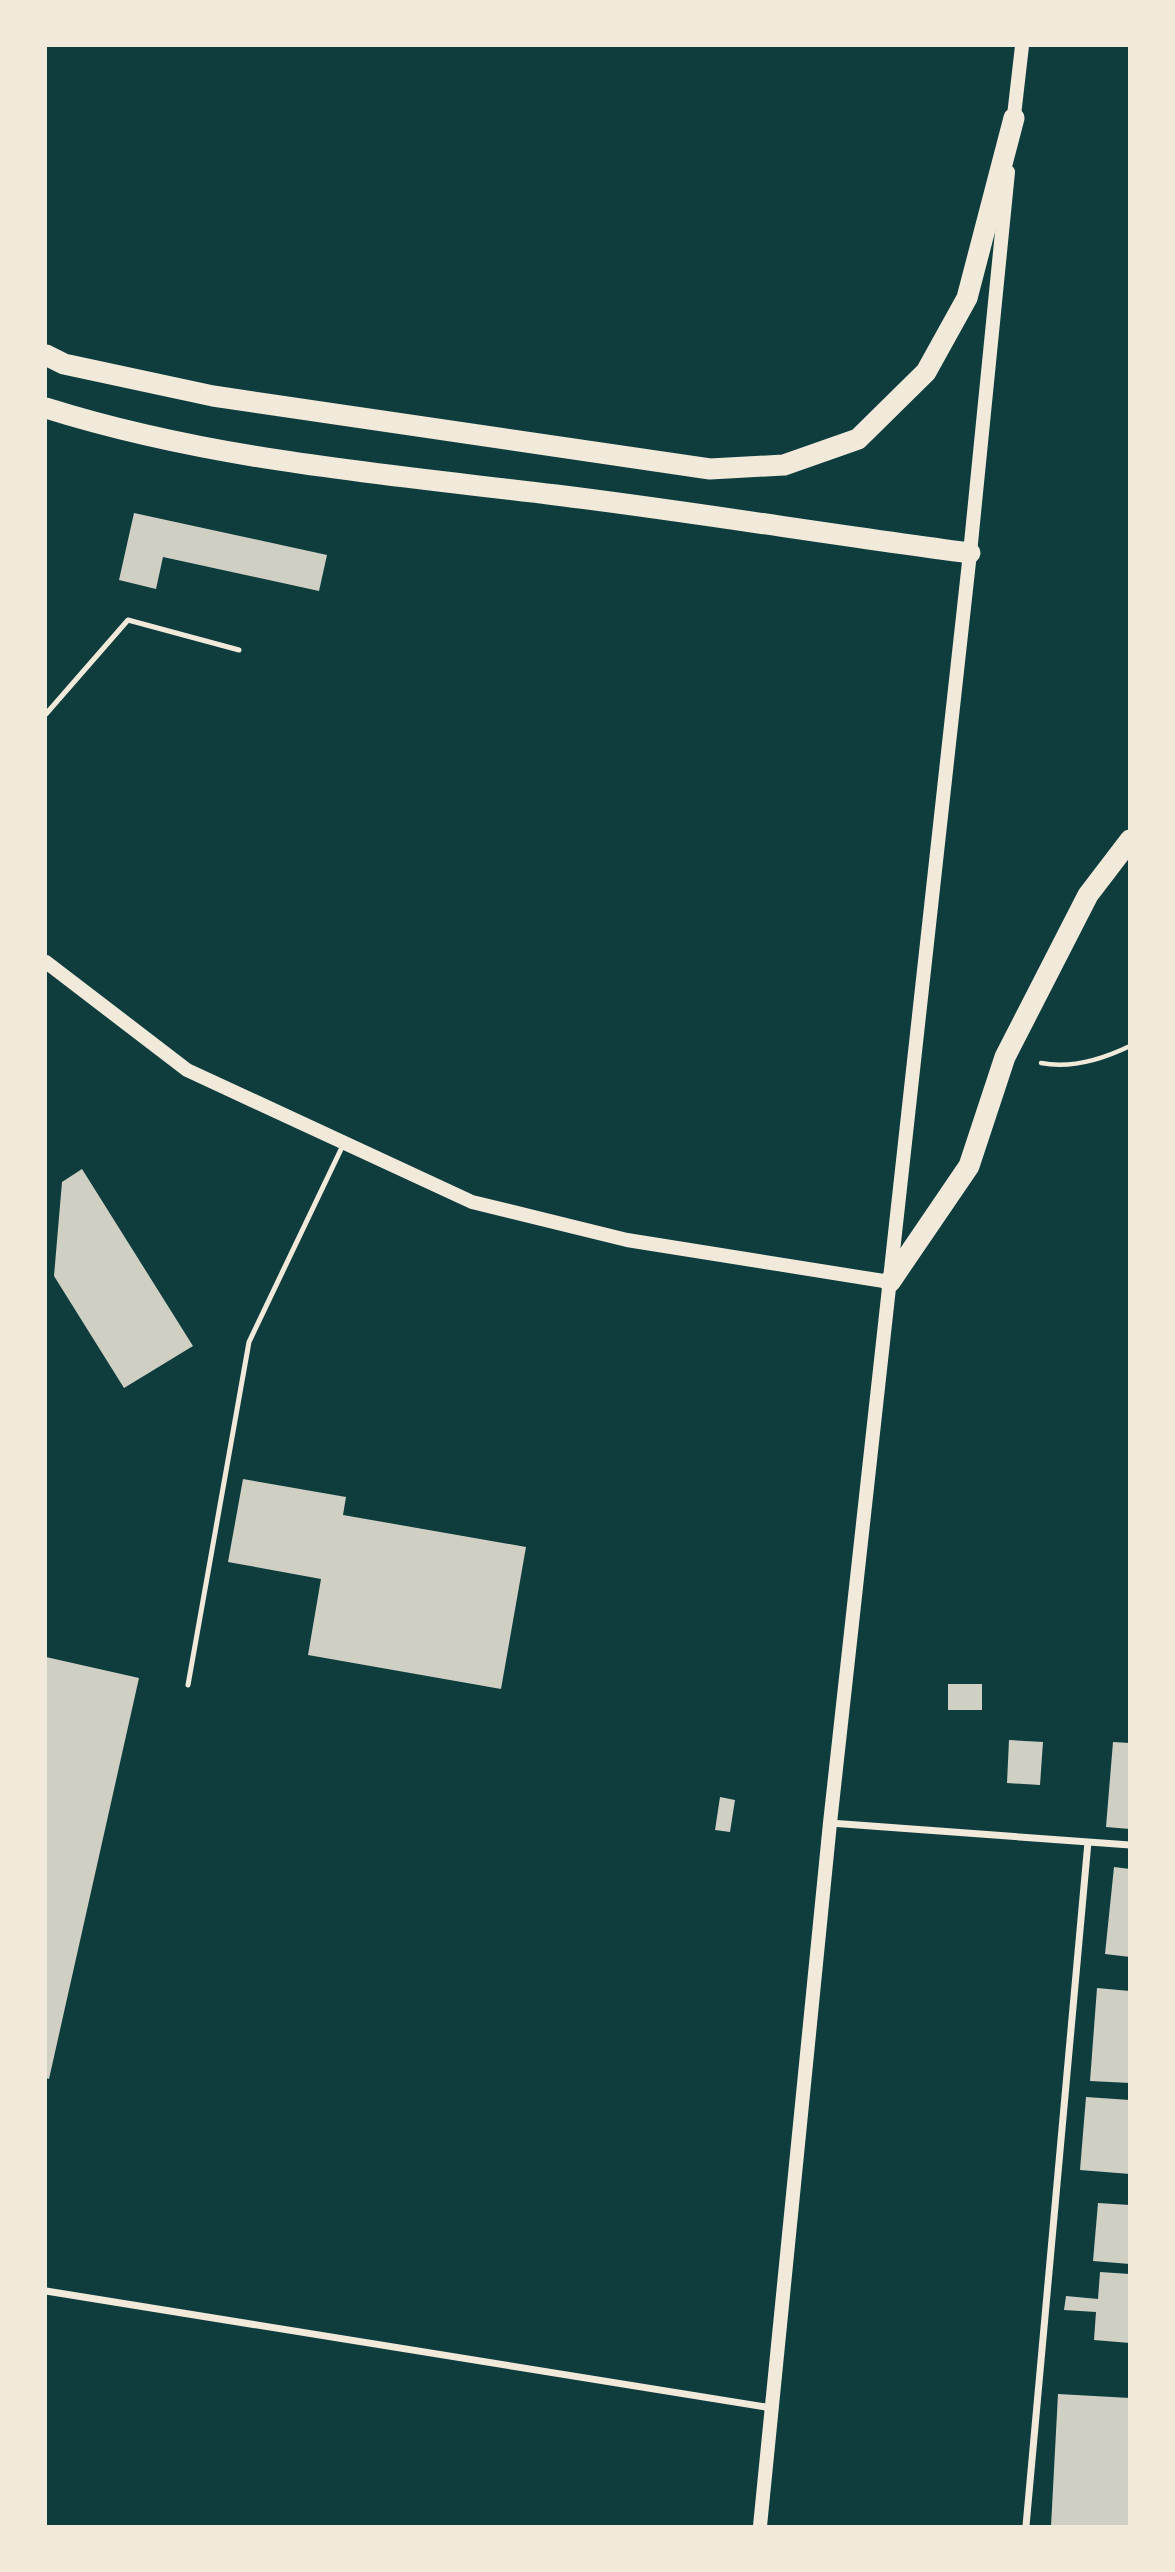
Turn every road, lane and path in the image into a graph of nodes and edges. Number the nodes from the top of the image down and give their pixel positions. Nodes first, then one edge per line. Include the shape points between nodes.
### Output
1 (1022, 46) edge
2 (1014, 118) junction
3 (46, 355) edge
4 (46, 408) edge
5 (970, 553) junction
6 (239, 650) dead end
7 (46, 714) edge
8 (1129, 840) edge
9 (46, 962) edge
10 (1129, 1046) edge
11 (1005, 1057) junction
12 (344, 1143) junction
13 (890, 1282) junction
14 (188, 1685) dead end
15 (830, 1823) junction
16 (1088, 1842) junction
17 (1129, 1845) edge
18 (46, 2291) edge
19 (772, 2408) junction
20 (760, 2526) edge
21 (1026, 2526) edge

1 - 2 main road
2 - 3 highway via 967,298 926,372 858,439 784,466 710,469 213,396 64,365
2 - 5 main road
4 - 5 highway via 120,432 234,454 708,513
5 - 13 main road
6 - 7 lane via 128,620
8 - 11 highway via 1088,895
9 - 12 main road via 187,1070
10 - 11 path via 1104,1059 1053,1066
11 - 13 highway via 970,1166
12 - 13 main road via 485,1205 627,1240
12 - 14 lane via 249,1342
13 - 15 main road
15 - 16 street
15 - 19 main road
16 - 17 street
16 - 21 street
18 - 19 street
19 - 20 main road

